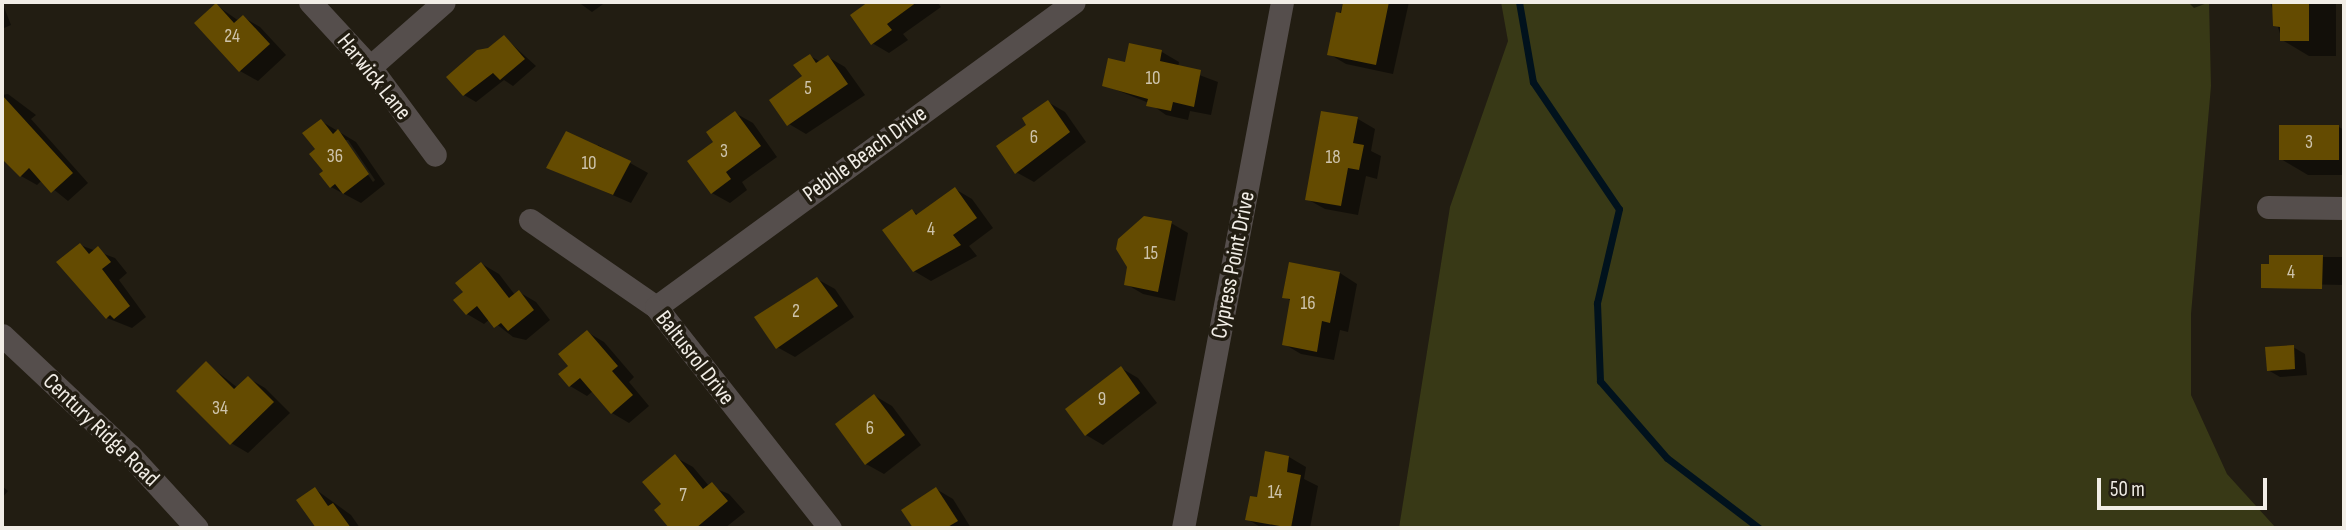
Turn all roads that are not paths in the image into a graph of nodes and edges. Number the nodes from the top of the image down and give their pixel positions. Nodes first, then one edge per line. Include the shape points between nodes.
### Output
1 (310, 2) edge
2 (444, 2) edge
3 (1074, 2) edge
4 (1282, 2) edge
5 (370, 68) junction
6 (435, 155) dead end
7 (2268, 208) dead end
8 (2344, 208) edge
9 (530, 220) dead end
10 (656, 307) junction
11 (2, 335) edge
12 (197, 528) edge
13 (830, 528) edge
14 (1183, 528) edge

1 - 5 street, Harwick Lane
2 - 5 street
3 - 10 street, Pebble Beach Drive
4 - 14 street, Cypress Point Drive
5 - 6 street, Harwick Lane
7 - 8 street
9 - 10 street, Baltusrol Drive
10 - 13 street, Baltusrol Drive
11 - 12 street, Century Ridge Road via 130,454

